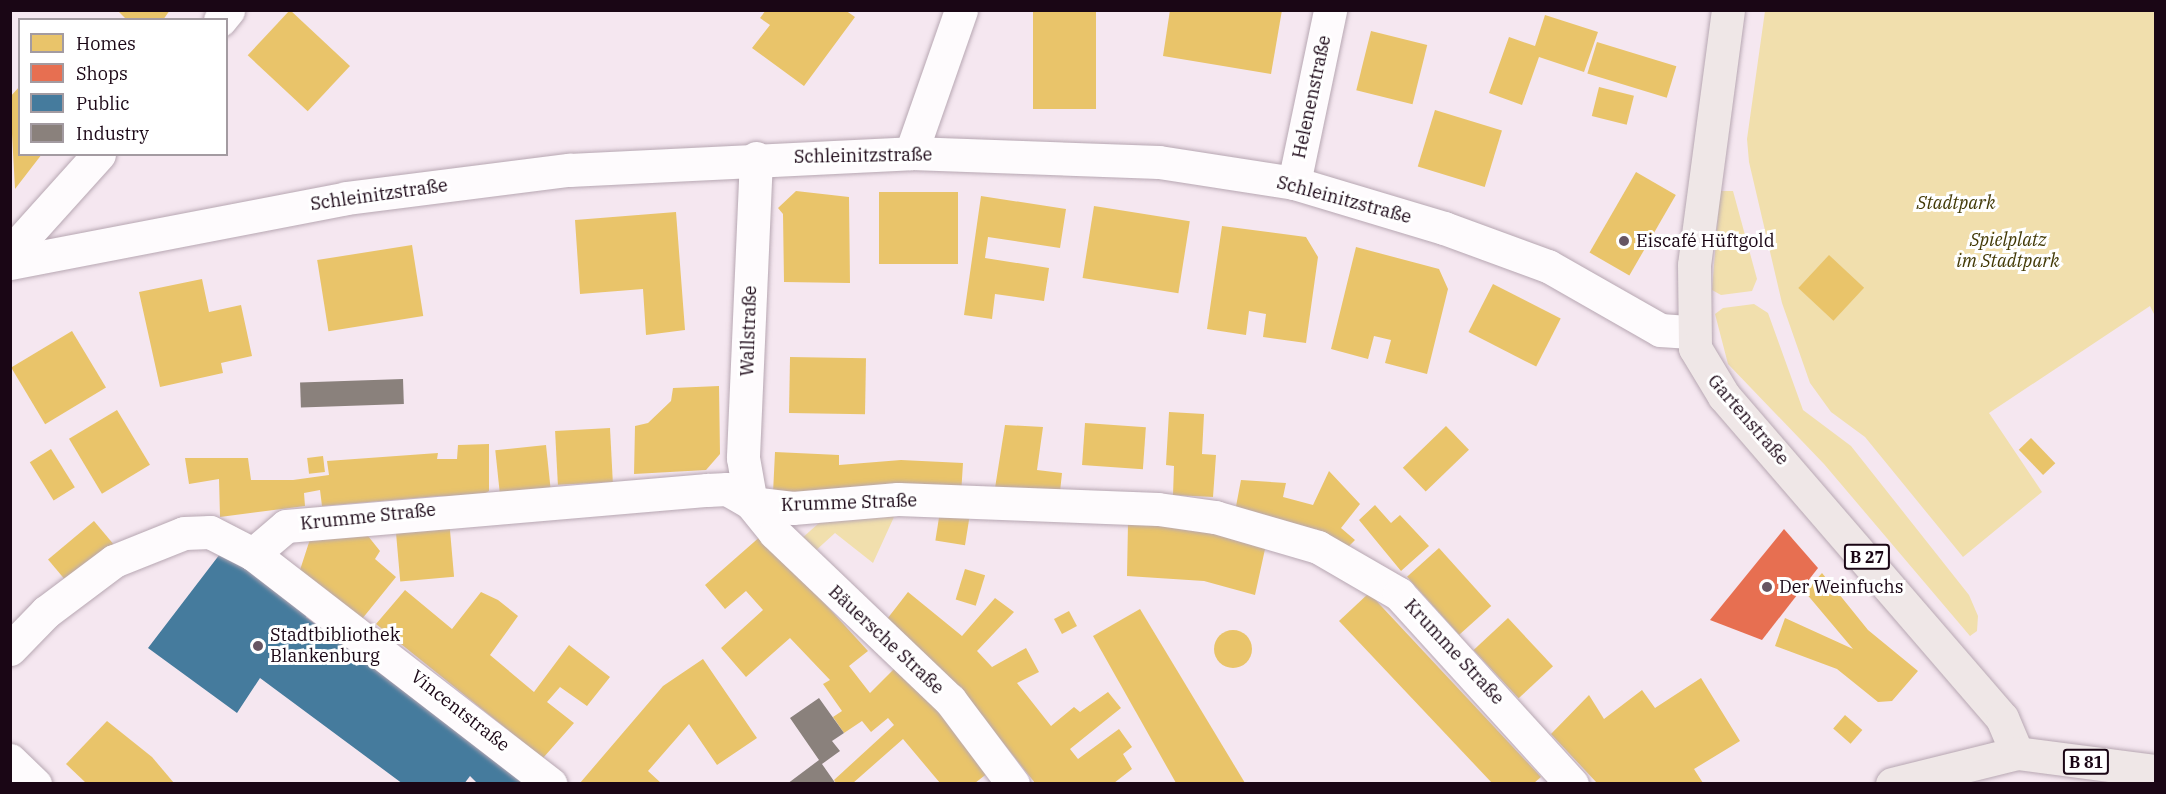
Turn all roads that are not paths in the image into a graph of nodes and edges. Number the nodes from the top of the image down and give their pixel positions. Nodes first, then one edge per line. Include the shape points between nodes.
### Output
1 (961, 10) edge
2 (1330, 10) edge
3 (1728, 10) edge
4 (911, 153) junction
5 (97, 156) edge
6 (756, 158) junction
7 (1294, 183) junction
8 (10, 253) edge
9 (10, 262) edge
10 (1691, 332) junction
11 (751, 503) junction
12 (253, 554) junction
13 (10, 649) edge
14 (2017, 753) junction
15 (10, 760) edge
16 (2156, 771) edge
17 (36, 783) edge
18 (551, 783) edge
19 (1013, 783) edge
20 (1572, 783) edge
21 (1892, 783) edge

1 - 4 street
2 - 7 street, Helenenstraße
3 - 10 main road, Gartenstraße / B 27 via 1699,215
4 - 6 street, Schleinitzstraße
4 - 7 street, Schleinitzstraße via 1159,162
5 - 8 street
6 - 9 street, Schleinitzstraße via 569,170 346,198
6 - 11 street, Wallstraße via 743,458
7 - 10 street, Schleinitzstraße via 1548,266 1660,330
10 - 14 main road, Gartenstraße / B 27 via 1701,361 1724,396 1955,659 2002,718
11 - 12 street, Krumme Straße via 727,489 403,513 286,526
11 - 19 street, Bäuersche Straße via 783,541 950,700
11 - 20 street, Krumme Straße via 794,508 898,499 1158,509 1215,517 1318,547 1399,594
12 - 13 street via 210,532 156,543 114,561 46,612
12 - 18 street, Vincentstraße
14 - 16 main road, B 81
14 - 21 main road
15 - 17 street

